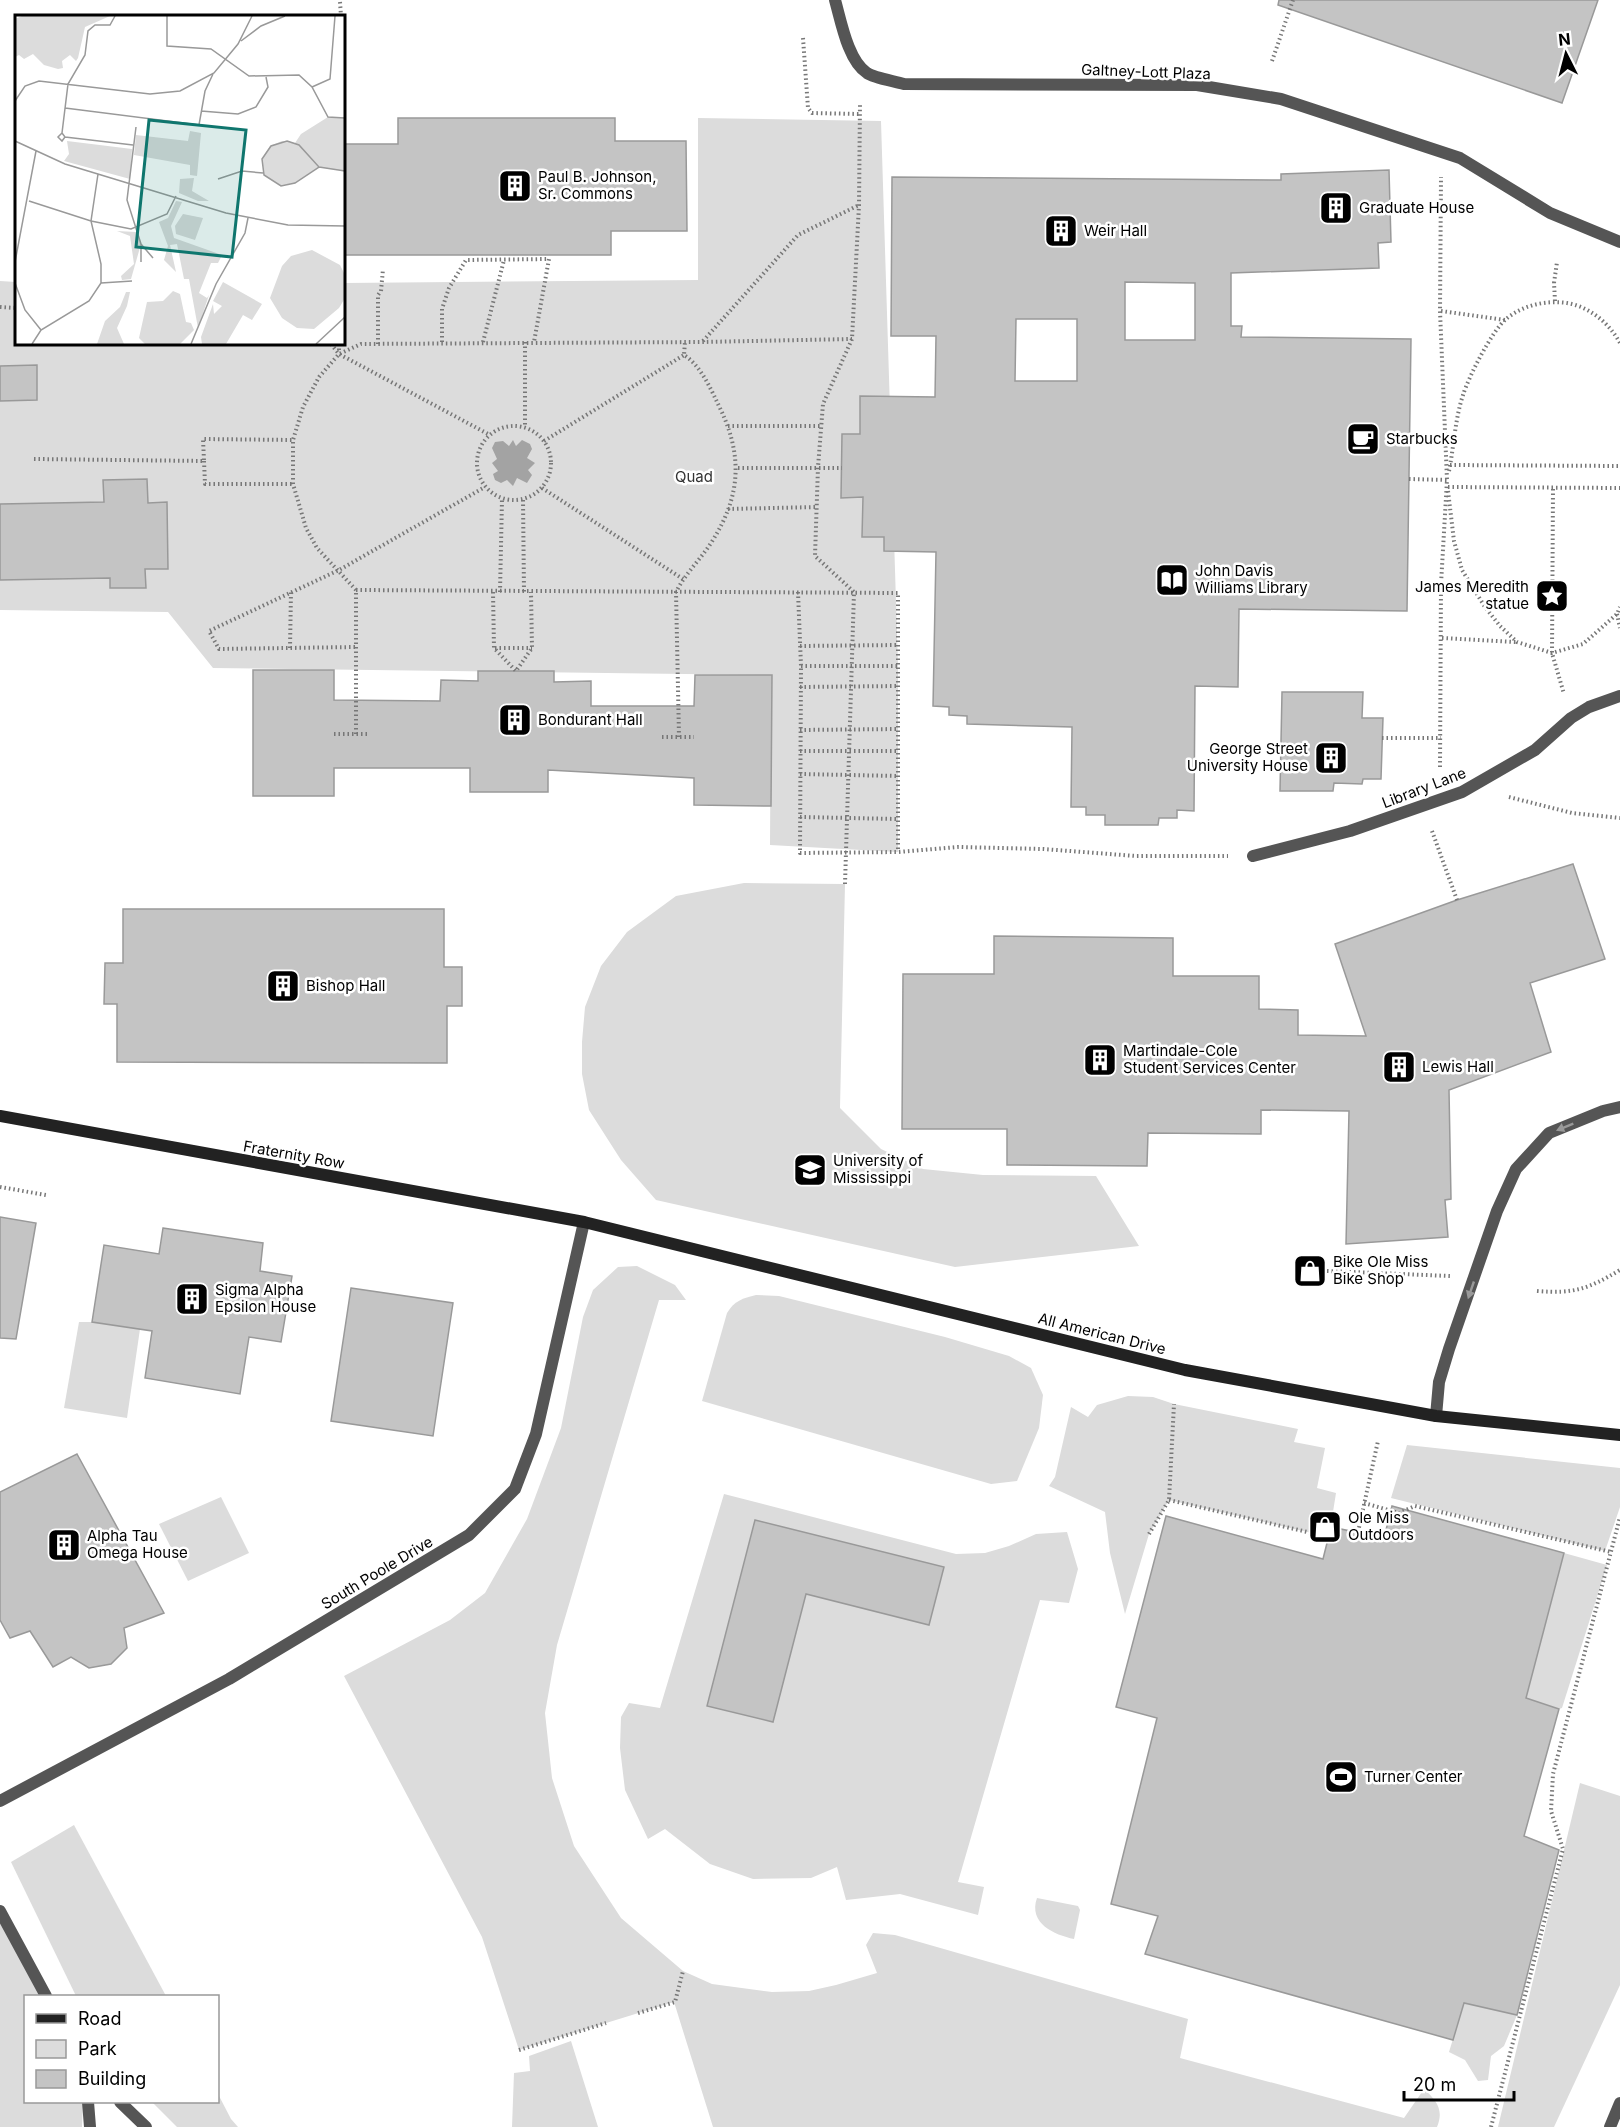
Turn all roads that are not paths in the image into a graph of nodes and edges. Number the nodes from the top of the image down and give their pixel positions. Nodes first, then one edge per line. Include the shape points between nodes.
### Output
1 (835, 0) edge
2 (1620, 242) edge
3 (1620, 696) edge
4 (1253, 856) road end
5 (1620, 1107) edge
6 (0, 1116) edge
7 (584, 1222) junction
8 (1436, 1416) junction
9 (1620, 1435) edge
10 (0, 1801) edge
11 (0, 1911) edge
12 (45, 1995) edge
13 (88, 2103) edge
14 (121, 2103) edge
15 (1620, 2103) edge
16 (90, 2127) edge
17 (146, 2127) edge
18 (1610, 2127) edge

1 - 2 street, Galtney-Lott Plaza via 848,49 866,73 904,84 1197,85 1281,99 1460,158 1550,213
3 - 4 street, Library Lane via 1589,707 1535,750 1462,792 1350,831
5 -> 8 street via 1549,1133 1516,1169 1497,1211 1449,1349 1439,1382
6 - 7 street, Fraternity Row
7 - 8 street, All American Drive via 1182,1369
7 - 10 street, South Poole Drive via 536,1434 515,1489 469,1535 229,1679
8 - 9 street, All American Drive
11 - 12 street
13 - 16 street
14 - 17 street
15 - 18 street

